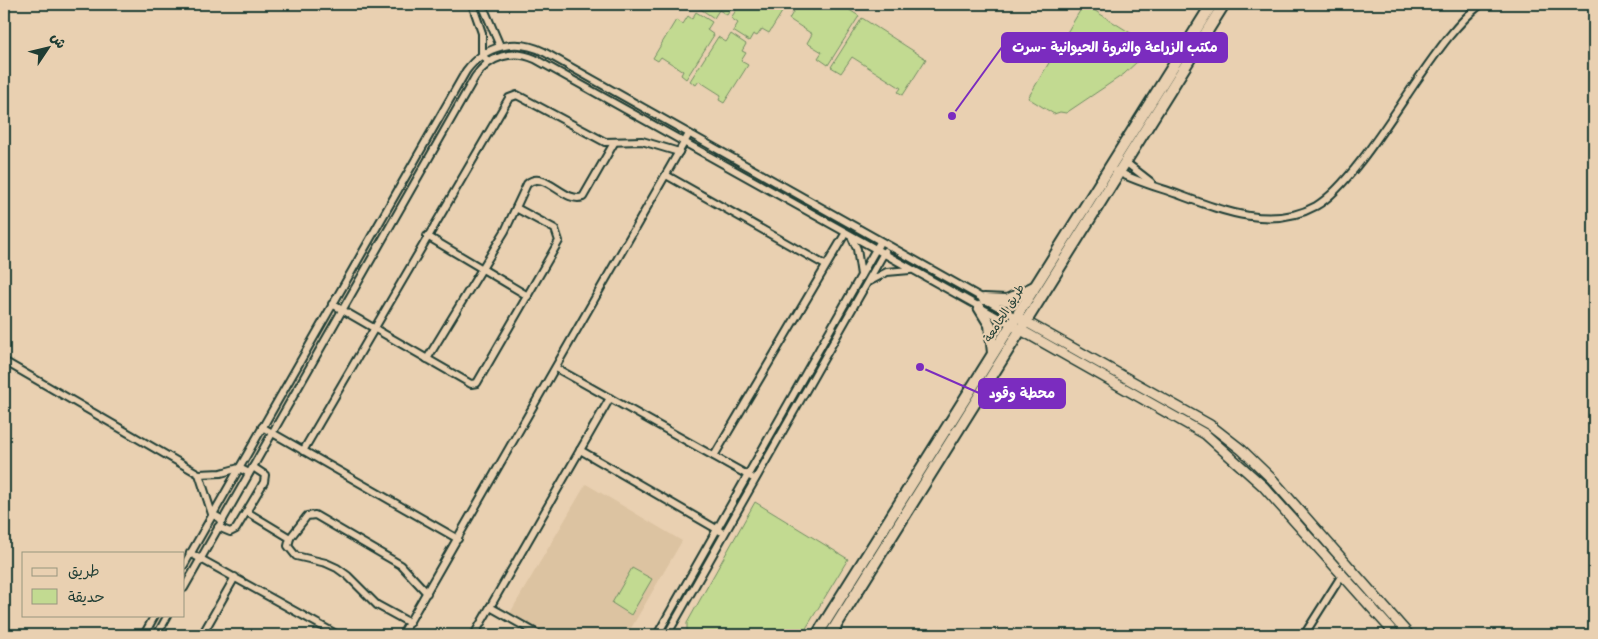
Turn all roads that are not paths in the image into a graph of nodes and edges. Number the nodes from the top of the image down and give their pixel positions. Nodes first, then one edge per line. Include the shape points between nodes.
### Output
1 (472, 4) edge
2 (482, 4) edge
3 (1212, 4) edge
4 (1224, 4) edge
5 (1481, 4) edge
6 (519, 44) junction
7 (500, 46) junction
8 (482, 54) junction
9 (518, 54) junction
10 (488, 62) junction
11 (689, 134) junction
12 (684, 142) junction
13 (614, 143) junction
14 (679, 152) junction
15 (1121, 159) junction
16 (1114, 170) junction
17 (666, 175) junction
18 (1158, 188) junction
19 (516, 208) junction
20 (845, 234) junction
21 (427, 236) junction
22 (852, 238) junction
23 (880, 242) junction
24 (888, 246) junction
25 (875, 250) junction
26 (883, 255) junction
27 (825, 265) junction
28 (481, 268) junction
29 (910, 270) junction
30 (861, 275) junction
31 (867, 283) junction
32 (1037, 285) junction
33 (528, 296) junction
34 (982, 303) junction
35 (332, 304) junction
36 (342, 310) junction
37 (1019, 324) junction
38 (374, 328) junction
39 (993, 355) junction
40 (427, 359) junction
41 (4, 361) edge
42 (556, 368) junction
43 (610, 398) junction
44 (955, 415) junction
45 (965, 421) junction
46 (262, 427) junction
47 (272, 433) junction
48 (580, 450) junction
49 (303, 451) junction
50 (714, 456) junction
51 (252, 467) junction
52 (239, 468) junction
53 (199, 474) junction
54 (249, 474) junction
55 (748, 476) junction
56 (755, 480) junction
57 (247, 512) junction
58 (212, 514) junction
59 (223, 520) junction
60 (218, 527) junction
61 (717, 529) junction
62 (725, 534) junction
63 (290, 538) junction
64 (458, 539) junction
65 (190, 553) junction
66 (200, 558) junction
67 (185, 562) edge
68 (1342, 575) junction
69 (235, 577) junction
70 (855, 584) junction
71 (185, 586) edge
72 (427, 593) junction
73 (490, 607) junction
74 (154, 616) edge
75 (167, 616) edge
76 (410, 623) junction
77 (144, 635) edge
78 (157, 635) edge
79 (202, 635) edge
80 (338, 635) edge
81 (402, 635) edge
82 (474, 635) edge
83 (540, 635) edge
84 (657, 635) edge
85 (667, 635) edge
86 (817, 635) edge
87 (830, 635) edge
88 (1304, 635) edge
89 (1396, 635) edge
90 (1409, 635) edge

1 - 8 street via 482,33
2 - 7 street
3 - 15 highway, طريق الجامعة
4 - 15 highway, طريق الجامعة
5 - 18 street via 1448,37 1337,189 1317,205 1298,214 1253,217
6 - 7 street
6 - 9 street
6 - 11 street via 544,52
7 - 8 street
8 - 10 street
8 - 35 street via 466,71
9 - 10 street
9 - 12 street via 536,59
10 - 36 street via 475,77
11 - 12 street
11 - 23 street
12 - 14 street
12 - 20 street
13 - 14 street via 642,142
13 - 19 street via 583,197 572,198 542,181 534,180 527,184
13 - 21 street via 600,140 512,95
14 - 17 street
15 - 16 highway, طريق الجامعة
15 - 18 street
16 - 18 street
16 - 32 highway, طريق الجامعة
16 - 37 highway, طريق الجامعة
17 - 27 street
17 - 42 street
19 - 28 street
19 - 33 street via 555,229 559,236
20 - 22 street
20 - 27 street
21 - 28 street
21 - 38 street
22 - 25 street
22 - 30 street
23 - 24 street
23 - 25 street
24 - 26 street
24 - 34 street
25 - 26 street
25 - 30 street
26 - 29 street
26 - 31 street
27 - 50 street
28 - 33 street
28 - 40 street
29 - 31 street via 887,272
29 - 34 street
30 - 55 street
31 - 56 street
32 - 34 highway via 1007,300
32 - 37 highway, طريق الجامعة
33 - 40 street via 477,383 471,384
34 - 37 street
34 - 39 highway via 990,325
35 - 36 street
35 - 46 street
36 - 38 street
36 - 47 street
37 - 39 highway, طريق الجامعة
37 - 45 highway, طريق الجامعة
37 - 68 main road via 1205,434 1250,472
37 - 90 main road via 1210,425 1242,450 1272,479
38 - 40 street
38 - 49 street
39 - 44 highway, طريق الجامعة
41 - 53 street
42 - 43 street
42 - 64 street
43 - 48 street
43 - 50 street
44 - 45 highway
44 - 70 highway, طريق الجامعة
45 - 70 highway, طريق الجامعة
46 - 47 street
46 - 52 street
47 - 49 street
47 - 51 street
48 - 61 street
48 - 73 street
49 - 64 street
50 - 55 street
51 - 54 street
51 - 57 street via 265,478
52 - 53 street
52 - 54 street
52 - 58 street
53 - 58 street
54 - 59 street
55 - 56 street
55 - 61 street
56 - 62 street
57 - 60 street via 234,532
57 - 63 street
58 - 59 street
58 - 65 street
59 - 60 street
60 - 66 street
61 - 62 street
61 - 84 street
62 - 85 street
63 - 72 street via 307,516 315,515 402,565
63 - 76 street via 288,546 296,556 337,568 377,605
64 - 72 street
65 - 66 street
65 - 67 street
66 - 69 street
66 - 71 street
68 - 88 street
68 - 89 main road
69 - 79 street
69 - 80 street
70 - 86 highway, طريق الجامعة
70 - 87 highway, طريق الجامعة
72 - 76 street
73 - 82 street
73 - 83 street
74 - 77 street
75 - 78 street
76 - 81 street

